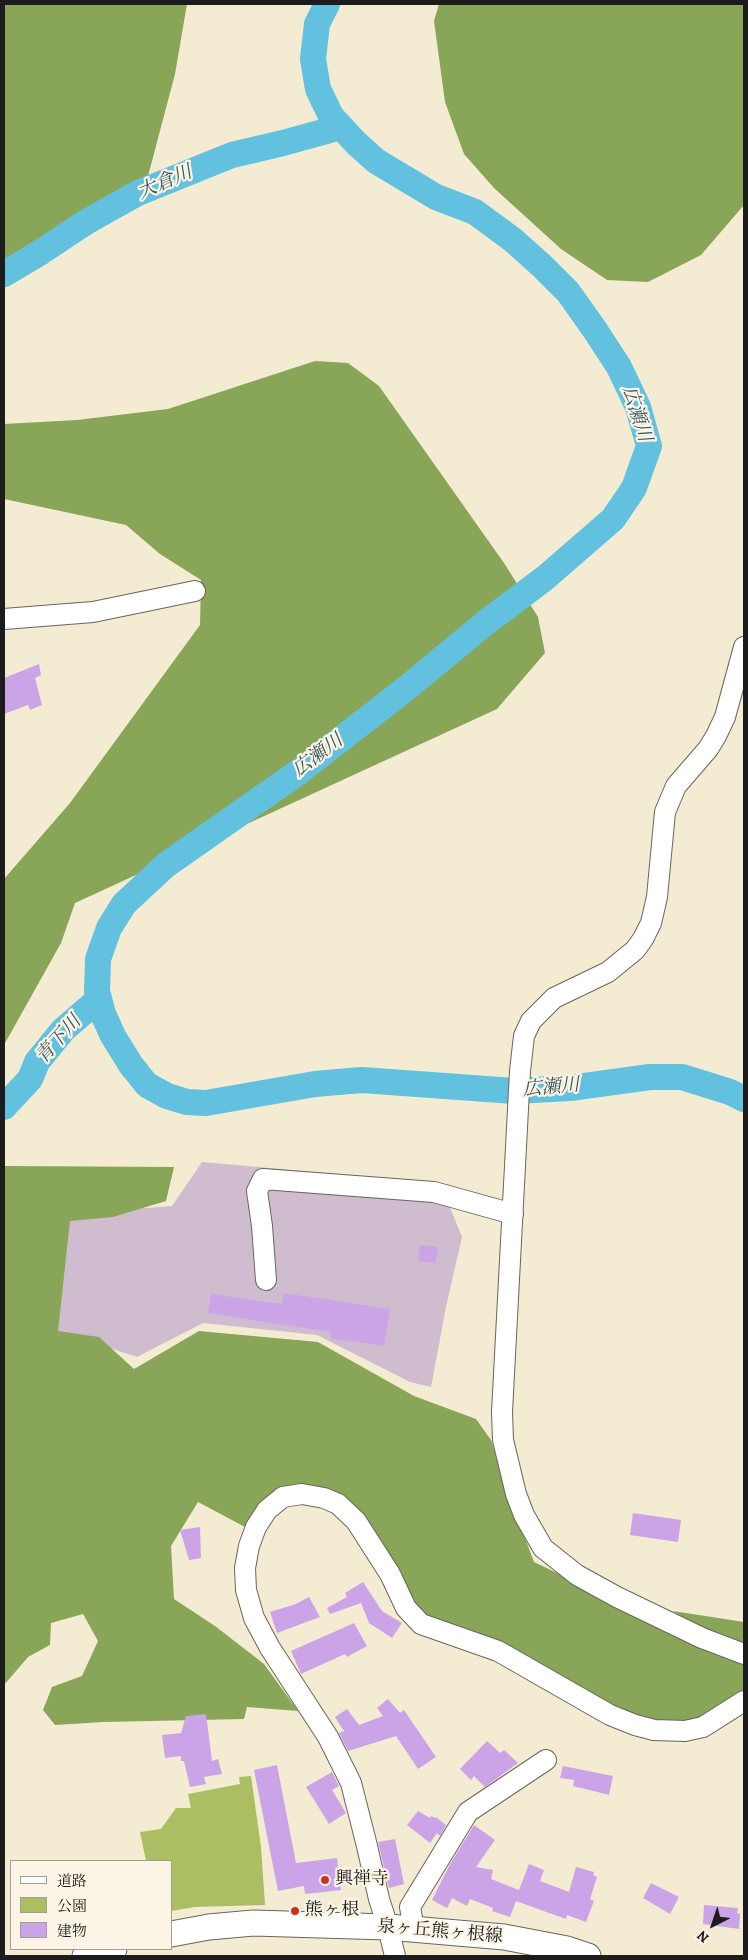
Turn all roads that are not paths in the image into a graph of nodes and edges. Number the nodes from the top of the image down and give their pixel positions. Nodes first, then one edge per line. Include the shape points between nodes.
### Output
1 (195, 590) dead end
2 (4, 620) edge
3 (744, 647) edge
4 (513, 1214) junction
5 (266, 1280) dead end
6 (744, 1654) edge
7 (744, 1701) edge
8 (546, 1760) dead end
9 (388, 1926) junction
10 (414, 1930) junction
11 (172, 1934) edge
12 (110, 1950) edge
13 (85, 1956) edge
14 (395, 1956) edge
15 (588, 1956) edge

1 - 2 street via 93,612
3 - 4 street via 716,736 676,786 666,812 657,896 651,924 643,939 635,950 608,972 554,998 531,1021 524,1036
4 - 5 street via 434,1192 263,1179 257,1191
4 - 6 street via 503,1380 503,1440 524,1515 543,1548 577,1575 666,1621
7 - 9 street via 703,1727 685,1731 654,1730 610,1715 498,1650 421,1624 406,1608 390,1574 356,1521 338,1504 302,1494 283,1498 267,1510 256,1527 245,1568 246,1590 254,1618 270,1648 328,1737 350,1783 378,1899
8 - 10 street via 468,1812 410,1907
9 - 10 main road, 泉ヶ丘熊ヶ根線
9 - 11 main road, 泉ヶ丘熊ヶ根線 via 253,1923
9 - 14 street
10 - 15 main road, 泉ヶ丘熊ヶ根線 via 504,1936
12 - 13 main road

